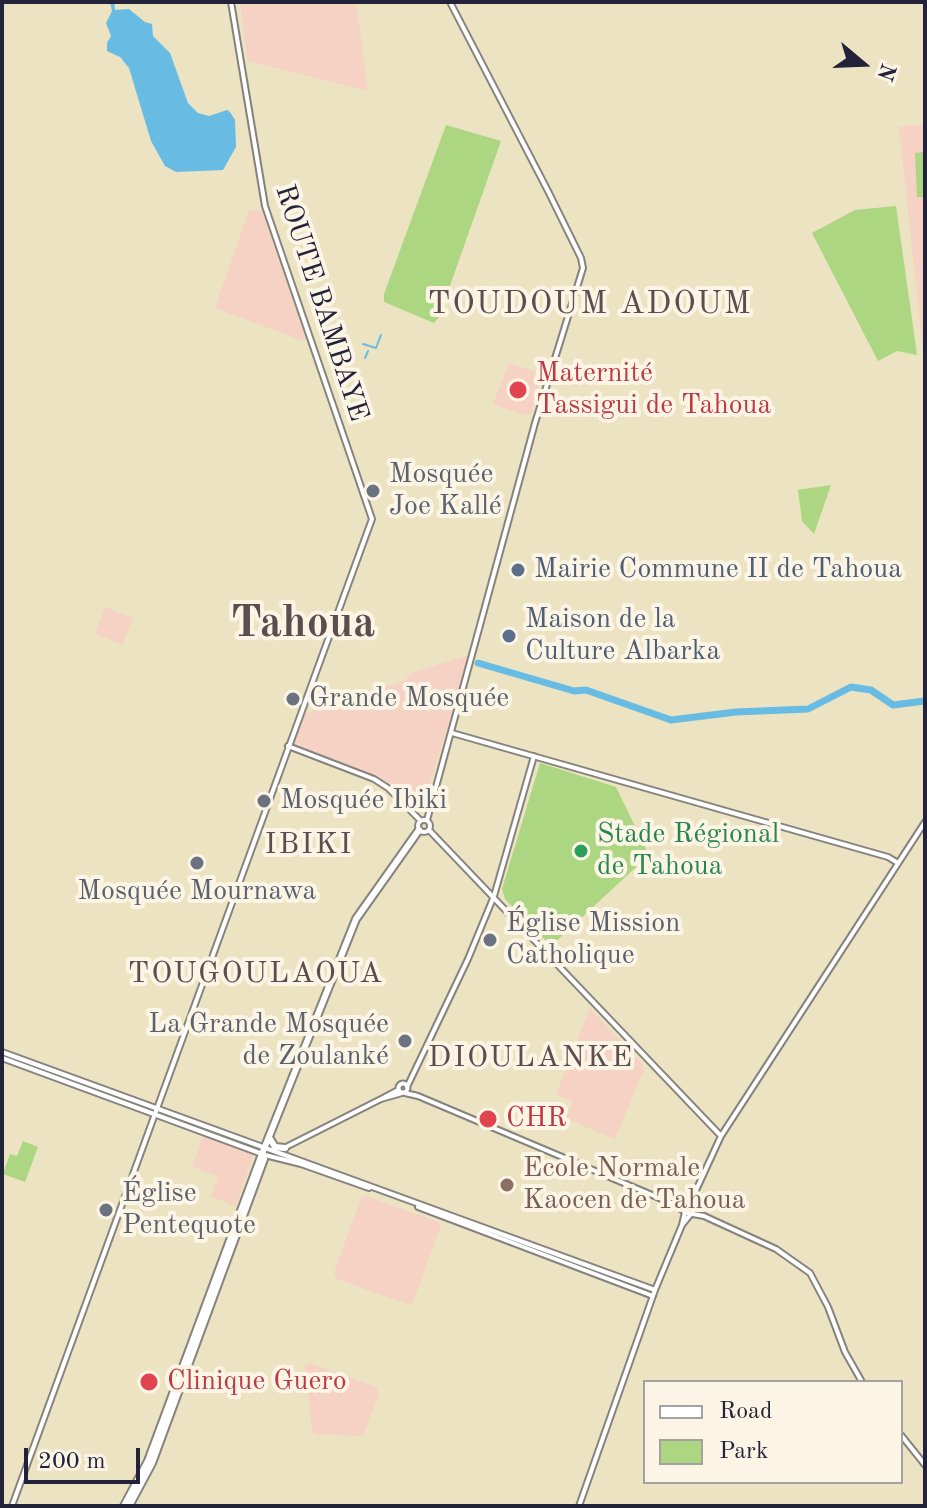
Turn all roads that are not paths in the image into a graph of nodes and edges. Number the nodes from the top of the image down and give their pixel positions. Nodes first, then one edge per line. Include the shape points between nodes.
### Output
1 (231, 2) edge
2 (450, 2) edge
3 (452, 733) junction
4 (288, 746) junction
5 (534, 756) junction
6 (424, 820) junction
7 (925, 822) edge
8 (419, 830) junction
9 (429, 830) junction
10 (899, 863) junction
11 (494, 896) junction
12 (2, 1055) edge
13 (391, 1082) dead end
14 (402, 1089) junction
15 (381, 1099) junction
16 (155, 1111) junction
17 (721, 1136) junction
18 (270, 1137) junction
19 (285, 1148) junction
20 (267, 1152) junction
21 (671, 1203) junction
22 (691, 1205) junction
23 (688, 1212) junction
24 (704, 1216) junction
25 (654, 1293) junction
26 (861, 1380) edge
27 (903, 1438) edge
28 (925, 1465) edge
29 (12, 1506) edge
30 (127, 1506) edge
31 (579, 1506) edge

1 - 4 street, ROUTE BAMBAYE via 265,206 372,519
2 - 3 street via 583,268 538,412
3 - 5 street
3 - 6 street
4 - 6 street via 374,779
4 - 16 street
5 - 10 street
5 - 11 street
6 - 8 street
6 - 9 street
7 - 10 street
8 - 9 street
8 - 18 main road via 356,919
9 - 11 street
10 - 17 street
11 - 14 street
11 - 17 street
12 - 16 street
13 - 14 street
14 - 15 street
14 - 15 street
14 - 21 street
15 - 19 street
16 - 20 street
16 - 29 street
17 - 22 street
18 - 19 main road via 275,1147
18 - 20 main road
19 - 20 street
20 - 25 street
20 - 25 street via 331,1171
20 - 30 main road
21 - 22 street
21 - 23 street
22 - 23 street
22 - 24 street
23 - 24 street
23 - 25 street
24 - 26 street via 776,1249 810,1273
25 - 31 street
27 - 28 street

